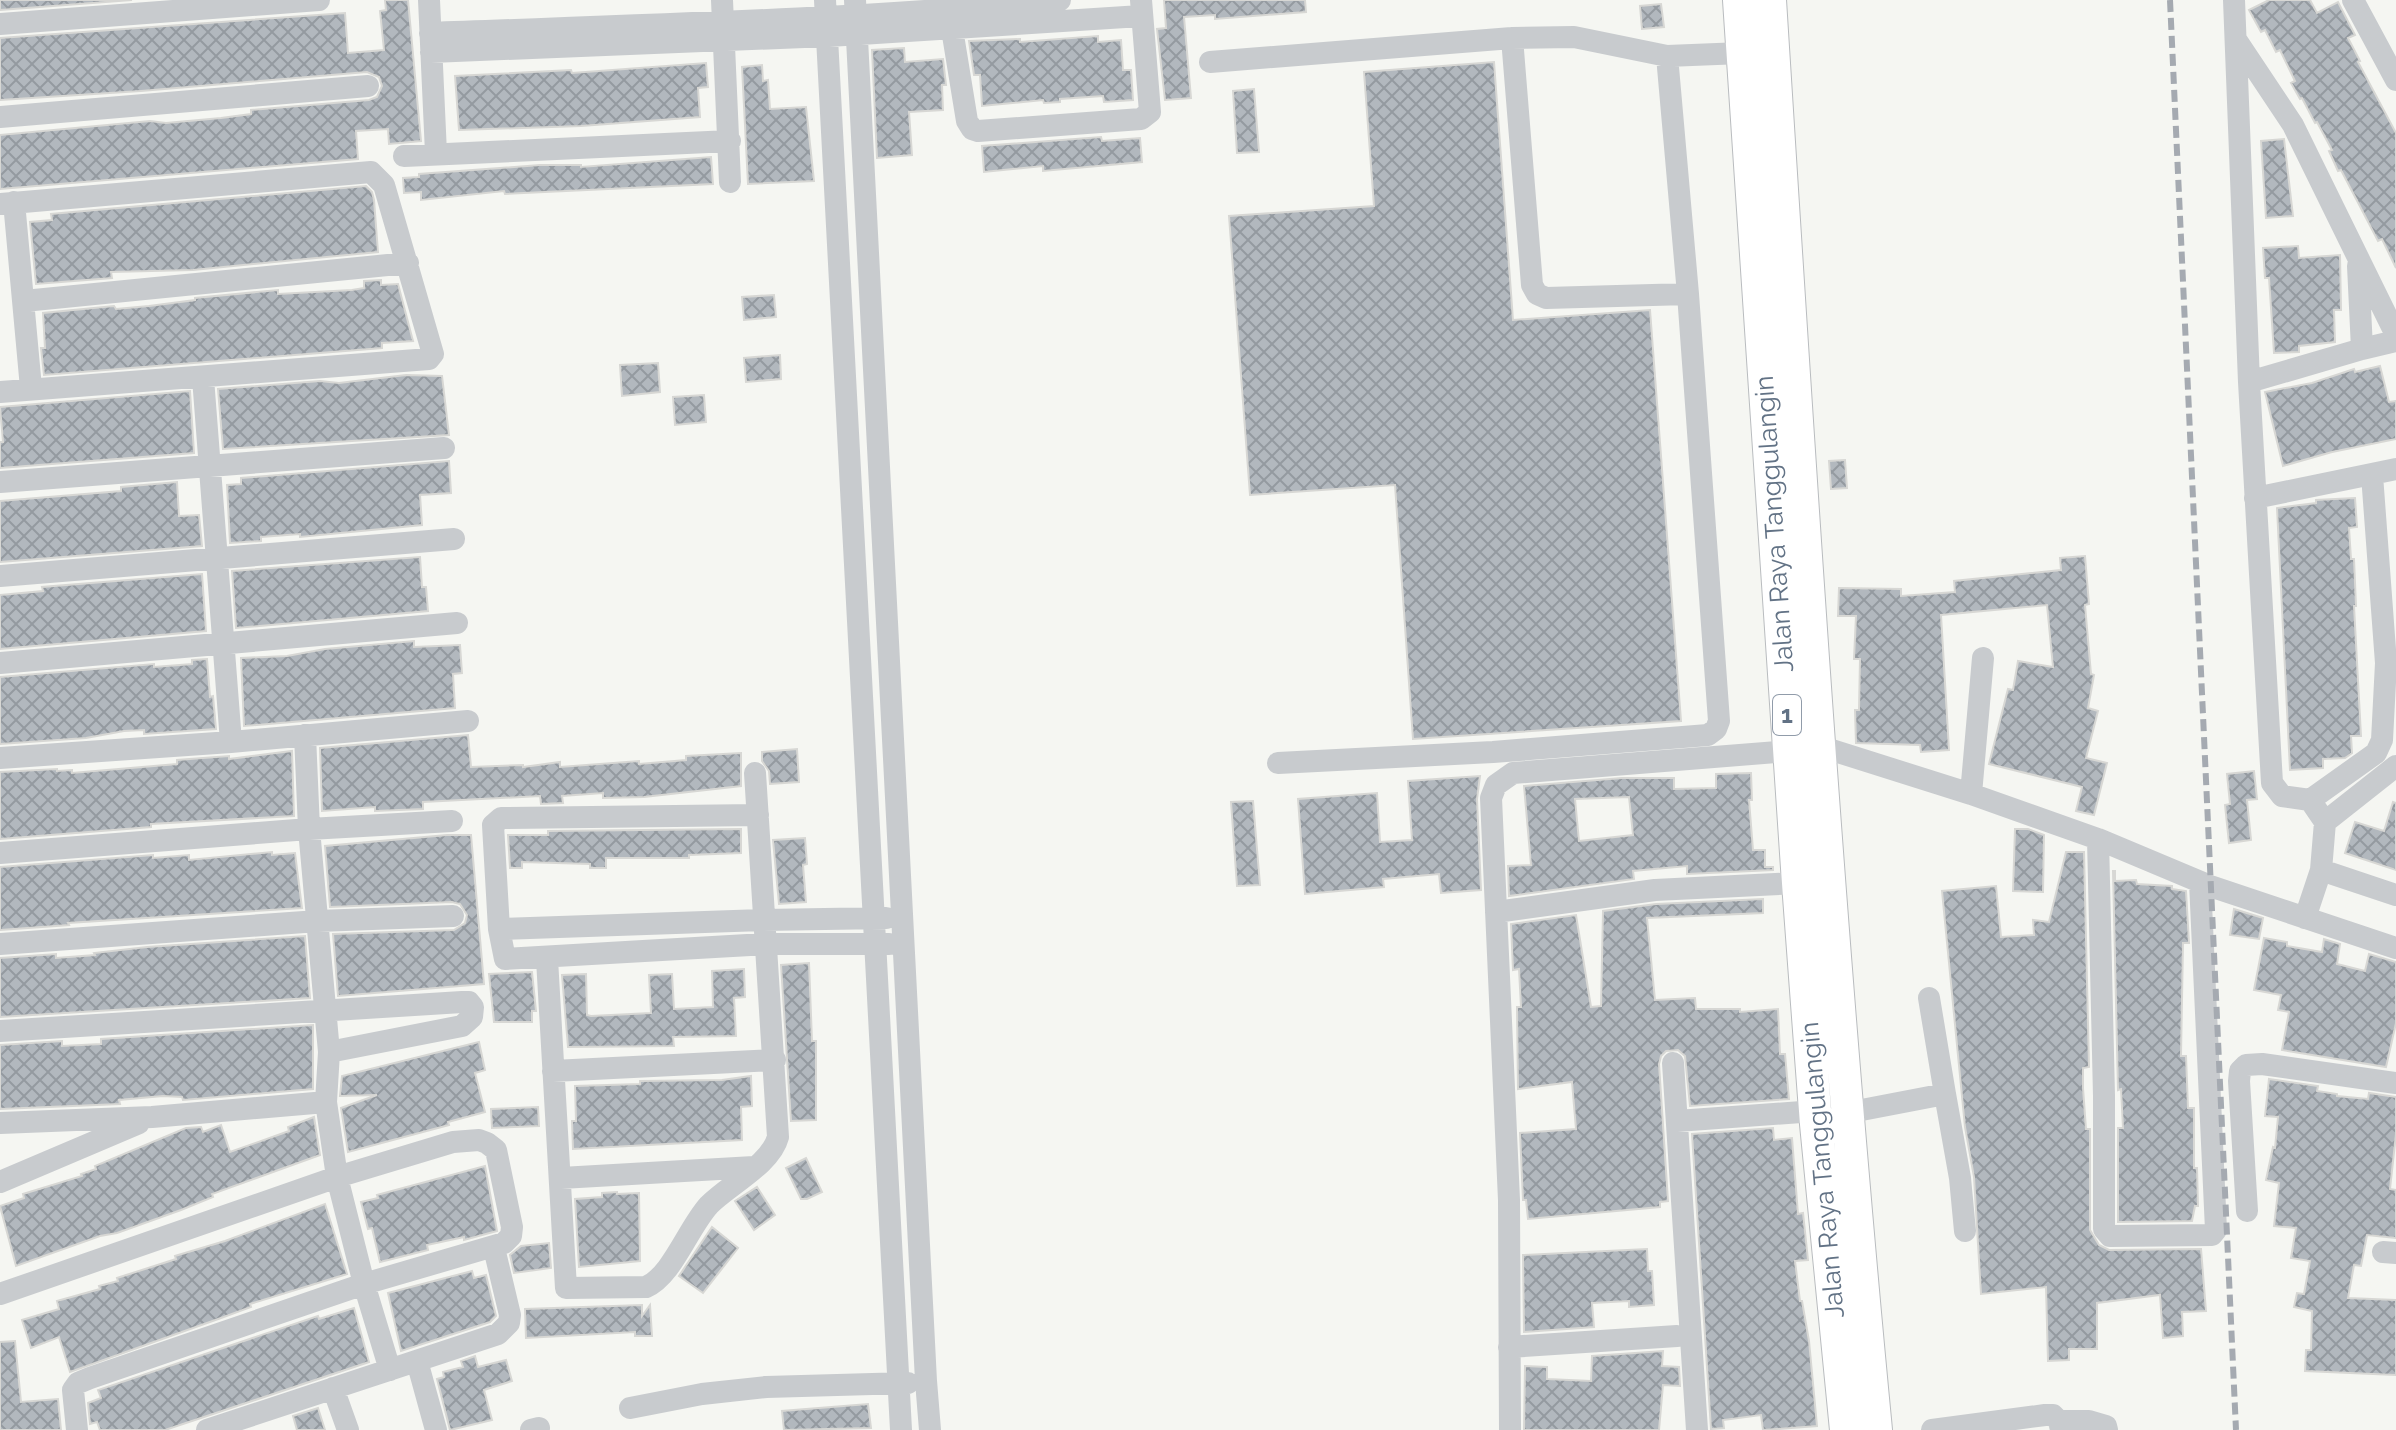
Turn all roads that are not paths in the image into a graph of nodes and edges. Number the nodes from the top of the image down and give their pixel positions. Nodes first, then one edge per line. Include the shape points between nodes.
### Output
1 (319, 0) edge
2 (429, 0) edge
3 (1060, 0) edge
4 (1739, 0) edge
5 (1770, 0) edge
6 (2353, 0) edge
7 (2237, 1) edge
8 (1141, 8) edge
9 (856, 16) edge
10 (827, 18) edge
11 (723, 21) edge
12 (0, 24) edge
13 (952, 29) junction
14 (1512, 38) junction
15 (2237, 40) junction
16 (431, 43) junction
17 (1742, 53) junction
18 (1667, 56) junction
19 (1210, 62) dead end
20 (2396, 80) edge
21 (368, 86) dead end
22 (0, 117) edge
23 (730, 141) junction
24 (436, 153) junction
25 (404, 156) dead end
26 (730, 182) dead end
27 (7, 203) edge
28 (2358, 255) junction
29 (408, 263) junction
30 (1688, 294) junction
31 (24, 301) junction
32 (2396, 338) edge
33 (2362, 349) junction
34 (203, 378) junction
35 (2249, 382) junction
36 (31, 388) junction
37 (0, 392) edge
38 (878, 432) junction
39 (849, 433) junction
40 (444, 448) dead end
41 (210, 466) junction
42 (2396, 469) edge
43 (2372, 475) junction
44 (0, 482) edge
45 (1786, 496) junction
46 (2255, 498) junction
47 (454, 539) dead end
48 (218, 558) junction
49 (0, 576) edge
50 (2388, 582) edge
51 (457, 623) dead end
52 (223, 643) junction
53 (1983, 658) dead end
54 (0, 663) edge
55 (2386, 663) junction
56 (2396, 702) edge
57 (468, 721) dead end
58 (305, 735) junction
59 (231, 742) junction
60 (1805, 749) junction
61 (2376, 753) junction
62 (0, 758) edge
63 (1278, 763) dead end
64 (2396, 768) edge
65 (755, 773) dead end
66 (1971, 794) junction
67 (2310, 800) junction
68 (758, 815) junction
69 (452, 821) dead end
70 (2325, 822) junction
71 (309, 829) junction
72 (2098, 839) junction
73 (0, 853) edge
74 (2321, 870) junction
75 (2200, 882) junction
76 (1798, 883) junction
77 (2396, 895) edge
78 (1496, 912) junction
79 (453, 916) dead end
80 (902, 917) junction
81 (2305, 918) junction
82 (873, 919) junction
83 (763, 920) junction
84 (318, 921) junction
85 (499, 929) junction
86 (875, 943) junction
87 (0, 944) edge
88 (766, 944) junction
89 (904, 945) junction
90 (2396, 948) edge
91 (547, 959) junction
92 (1929, 998) dead end
93 (325, 1012) junction
94 (0, 1031) edge
95 (329, 1052) junction
96 (775, 1060) junction
97 (1673, 1063) dead end
98 (553, 1071) junction
99 (2396, 1083) edge
100 (1945, 1094) junction
101 (326, 1102) junction
102 (1830, 1112) junction
103 (152, 1117) junction
104 (1677, 1121) junction
105 (0, 1123) edge
106 (754, 1167) junction
107 (337, 1177) junction
108 (561, 1178) junction
109 (0, 1182) edge
110 (2247, 1211) dead end
111 (1965, 1231) dead end
112 (494, 1248) junction
113 (364, 1284) junction
114 (0, 1294) edge
115 (1677, 1336) dead end
116 (1509, 1347) junction
117 (417, 1361) junction
118 (390, 1370) junction
119 (926, 1381) junction
120 (897, 1384) junction
121 (333, 1388) junction
122 (630, 1408) dead end
123 (2060, 1426) edge
124 (2111, 1429) edge
125 (77, 1430) edge
126 (207, 1430) edge
127 (348, 1430) edge
128 (436, 1430) edge
129 (901, 1430) edge
130 (930, 1430) edge
131 (1510, 1430) edge
132 (1697, 1430) edge
133 (1846, 1430) edge
134 (1876, 1430) edge
135 (1932, 1430) edge
136 (1940, 1430) edge

1 - 12 street
2 - 16 street
3 - 9 street
4 - 17 highway, Jalan Raya Tanggulangin / 1
5 - 45 highway, Jalan Raya Tanggulangin / 1
6 - 20 street
7 - 15 street
8 - 13 street
8 - 13 street via 1147,116 978,131 968,126
9 - 10 street
9 - 13 street
9 - 38 street
10 - 11 street
10 - 39 street
11 - 16 street
11 - 23 street
14 - 18 street via 1574,37
14 - 19 street
14 - 30 street via 1532,285 1537,294
15 - 28 street via 2293,125
15 - 35 street
16 - 24 street
17 - 18 street
17 - 45 highway, Jalan Raya Tanggulangin / 1
18 - 30 street
21 - 22 street
23 - 24 street
23 - 26 street
24 - 25 street
27 - 29 street via 371,172 384,185
27 - 31 street
28 - 32 street
28 - 33 street
29 - 31 street
29 - 34 street via 433,354 429,359
30 - 63 street via 1716,729 1708,735 1662,739
31 - 36 street
32 - 33 street
33 - 35 street
34 - 36 street
34 - 41 street
35 - 46 street
36 - 37 street
38 - 39 street
38 - 80 street
39 - 82 street
40 - 41 street
41 - 44 street
41 - 48 street
42 - 43 street
43 - 46 street
43 - 50 street
45 - 60 highway, Jalan Raya Tanggulangin / 1
46 - 67 street via 2272,783 2282,796
47 - 48 street
48 - 49 street
48 - 52 street
50 - 55 street
51 - 52 street
52 - 54 street
52 - 59 street
53 - 66 street
55 - 56 street
55 - 61 street via 2382,740
57 - 58 street
58 - 59 street
58 - 71 street
59 - 62 street
60 - 66 street
60 - 76 highway, Jalan Raya Tanggulangin / 1
60 - 78 street via 1502,778 1491,798
60 - 102 highway, Jalan Raya Tanggulangin / 1
61 - 64 street
61 - 67 street
64 - 70 street
65 - 68 street
66 - 72 street
67 - 70 street
68 - 83 street
68 - 85 street via 501,818 493,825
69 - 71 street
70 - 74 street
71 - 73 street
71 - 84 street
72 - 75 street
72 - 75 street via 2104,1229 2110,1236 2212,1235 2216,1230
74 - 77 street
74 - 81 street
75 - 81 street
76 - 78 street via 1655,890
76 - 102 highway, Jalan Raya Tanggulangin / 1
78 - 116 street via 1509,1200
79 - 84 street
80 - 82 street
80 - 89 street
81 - 90 street
82 - 83 street
82 - 86 street
83 - 85 street
83 - 88 street
84 - 87 street
84 - 93 street
85 - 91 street via 505,959
86 - 88 street
86 - 89 street
86 - 120 street
88 - 91 street
88 - 96 street
89 - 119 street
91 - 98 street
92 - 100 street
93 - 94 street
93 - 95 street
93 - 95 street via 462,1002 473,1007 472,1017 462,1026
95 - 101 street
96 - 98 street
96 - 106 street via 778,1137 776,1147
97 - 104 street
98 - 108 street
99 - 110 street via 2246,1065 2239,1081
100 - 102 street
100 - 111 street
101 - 103 street
101 - 107 street
102 - 104 street
102 - 133 highway, Jalan Raya Tanggulangin / 1
102 - 134 highway, Jalan Raya Tanggulangin / 1
103 - 105 street
103 - 109 street
104 - 132 street
106 - 108 street
106 - 108 street via 710,1204 665,1273 646,1287 566,1288
107 - 112 street via 466,1139 487,1143 499,1158 512,1227 511,1236
107 - 113 street
107 - 114 street
112 - 113 street
112 - 117 street via 509,1308 505,1329
113 - 118 street
113 - 125 street via 78,1383 73,1390
115 - 116 street
116 - 131 street
117 - 118 street
117 - 128 street
118 - 121 street
119 - 120 street
119 - 130 street
120 - 122 street via 766,1387
120 - 129 street
121 - 126 street
121 - 127 street
123 - 124 street via 2089,1421
123 - 136 street via 2053,1415 2045,1415
135 - 136 street

